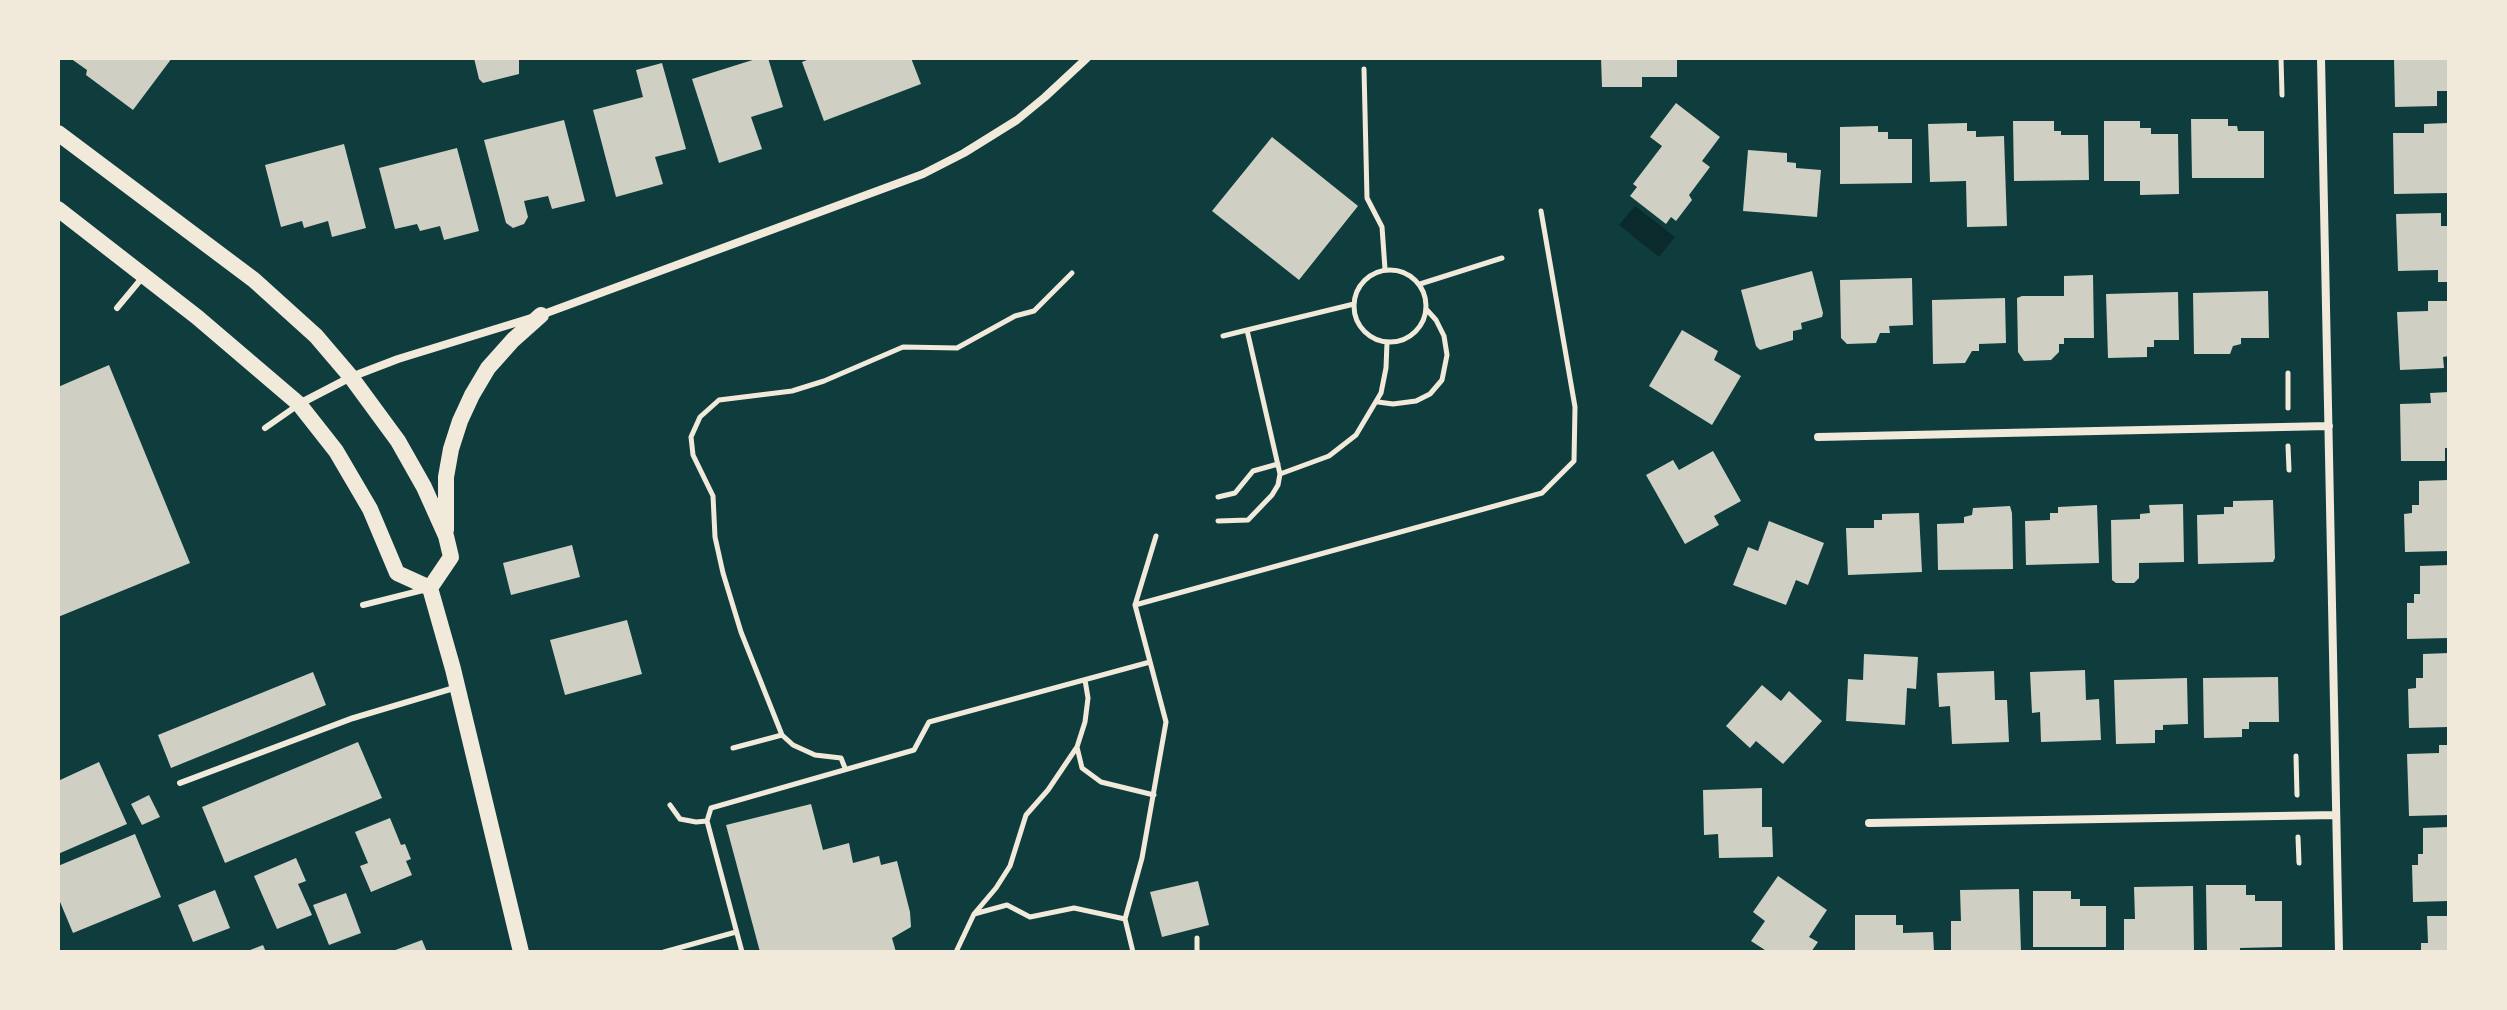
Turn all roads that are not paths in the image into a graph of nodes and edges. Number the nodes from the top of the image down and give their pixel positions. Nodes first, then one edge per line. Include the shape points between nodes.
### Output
1 (1087, 58) edge
2 (2321, 58) edge
3 (58, 133) edge
4 (58, 209) edge
5 (145, 275) junction
6 (117, 308) dead end
7 (541, 315) junction
8 (351, 377) junction
9 (299, 404) junction
10 (2329, 426) junction
11 (265, 428) dead end
12 (1818, 437) dead end
13 (446, 536) junction
14 (430, 588) junction
15 (363, 605) dead end
16 (457, 687) junction
17 (180, 783) dead end
18 (2336, 815) junction
19 (1869, 823) dead end
20 (521, 952) edge
21 (2339, 952) edge

1 - 7 street via 1017,120 923,174
2 - 10 street
3 - 8 main road via 254,280 316,336
4 - 5 main road
5 - 6 lane
5 - 9 main road
7 - 8 street
7 - 13 main road via 488,368 460,421 446,477
8 - 9 street
8 - 13 main road via 398,441
9 - 11 lane
9 - 14 main road via 350,474 397,573
10 - 12 street
10 - 18 street
13 - 14 main road via 451,557
14 - 15 lane
14 - 16 main road
16 - 17 lane via 353,718
16 - 20 main road
18 - 19 street
18 - 21 street

